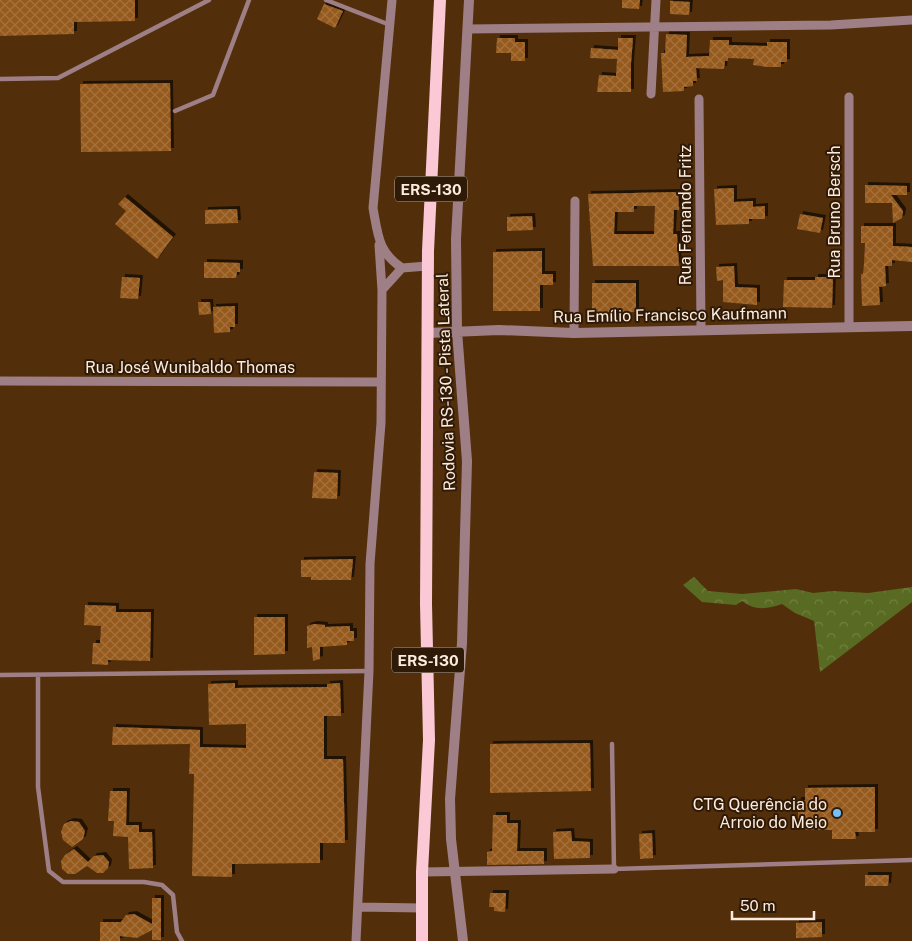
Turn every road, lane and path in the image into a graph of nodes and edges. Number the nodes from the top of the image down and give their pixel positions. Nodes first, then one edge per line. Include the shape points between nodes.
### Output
1 (209, 0) edge
2 (249, 0) edge
3 (326, 0) edge
4 (392, 0) edge
5 (440, 0) edge
6 (469, 0) edge
7 (656, 0) edge
8 (912, 20) edge
9 (390, 25) junction
10 (654, 26) junction
11 (468, 29) junction
12 (0, 79) edge
13 (651, 94) dead end
14 (849, 97) dead end
15 (699, 99) dead end
16 (175, 111) dead end
17 (575, 202) dead end
18 (379, 242) junction
19 (428, 266) junction
20 (402, 268) junction
21 (382, 290) junction
22 (912, 326) edge
23 (849, 327) junction
24 (701, 330) junction
25 (457, 331) junction
26 (428, 333) junction
27 (574, 333) junction
28 (0, 382) edge
29 (381, 382) junction
30 (369, 671) junction
31 (38, 674) junction
32 (0, 675) edge
33 (612, 744) dead end
34 (912, 860) edge
35 (614, 869) junction
36 (454, 871) junction
37 (422, 872) junction
38 (358, 907) junction
39 (422, 908) junction
40 (182, 941) edge
41 (356, 941) edge
42 (422, 941) edge
43 (463, 941) edge

1 - 12 lane via 58,78
2 - 16 lane via 213,95
3 - 9 lane
4 - 9 street
5 - 19 main road, ERS-130
6 - 11 street, Rodovia RS-130 - Pista Lateral
7 - 10 street
8 - 10 street via 831,25
9 - 18 street via 374,208
10 - 11 street
10 - 13 street
11 - 25 street, Rodovia RS-130 - Pista Lateral via 456,239
14 - 23 street, Rua Bruno Bersch
15 - 24 street, Rua Fernando Fritz
17 - 27 street
18 - 20 street via 390,260
18 - 21 street
19 - 20 street
19 - 26 main road, ERS-130
20 - 21 street
21 - 29 street
22 - 23 street, Rua Emílio Francisco Kaufmann
23 - 24 street, Rua Emílio Francisco Kaufmann
24 - 27 street, Rua Emílio Francisco Kaufmann
25 - 26 street, Rua Emílio Francisco Kaufmann
25 - 27 street, Rua Emílio Francisco Kaufmann
25 - 36 street, Rodovia RS-130 - Pista Lateral via 468,461 462,642 450,799
26 - 37 main road, ERS-130 via 426,604 429,740
28 - 29 street, Rua José Wunibaldo Thomas
29 - 30 street via 370,564
30 - 31 lane
30 - 38 street
31 - 32 lane
31 - 40 lane via 38,787 49,871 62,882 162,885 173,895 177,932
33 - 35 lane
34 - 35 lane
35 - 36 street
36 - 37 street
36 - 43 street, Rodovia RS-130 - Pista Lateral
37 - 39 main road, ERS-130
38 - 39 street
38 - 41 street
39 - 42 main road, ERS-130

